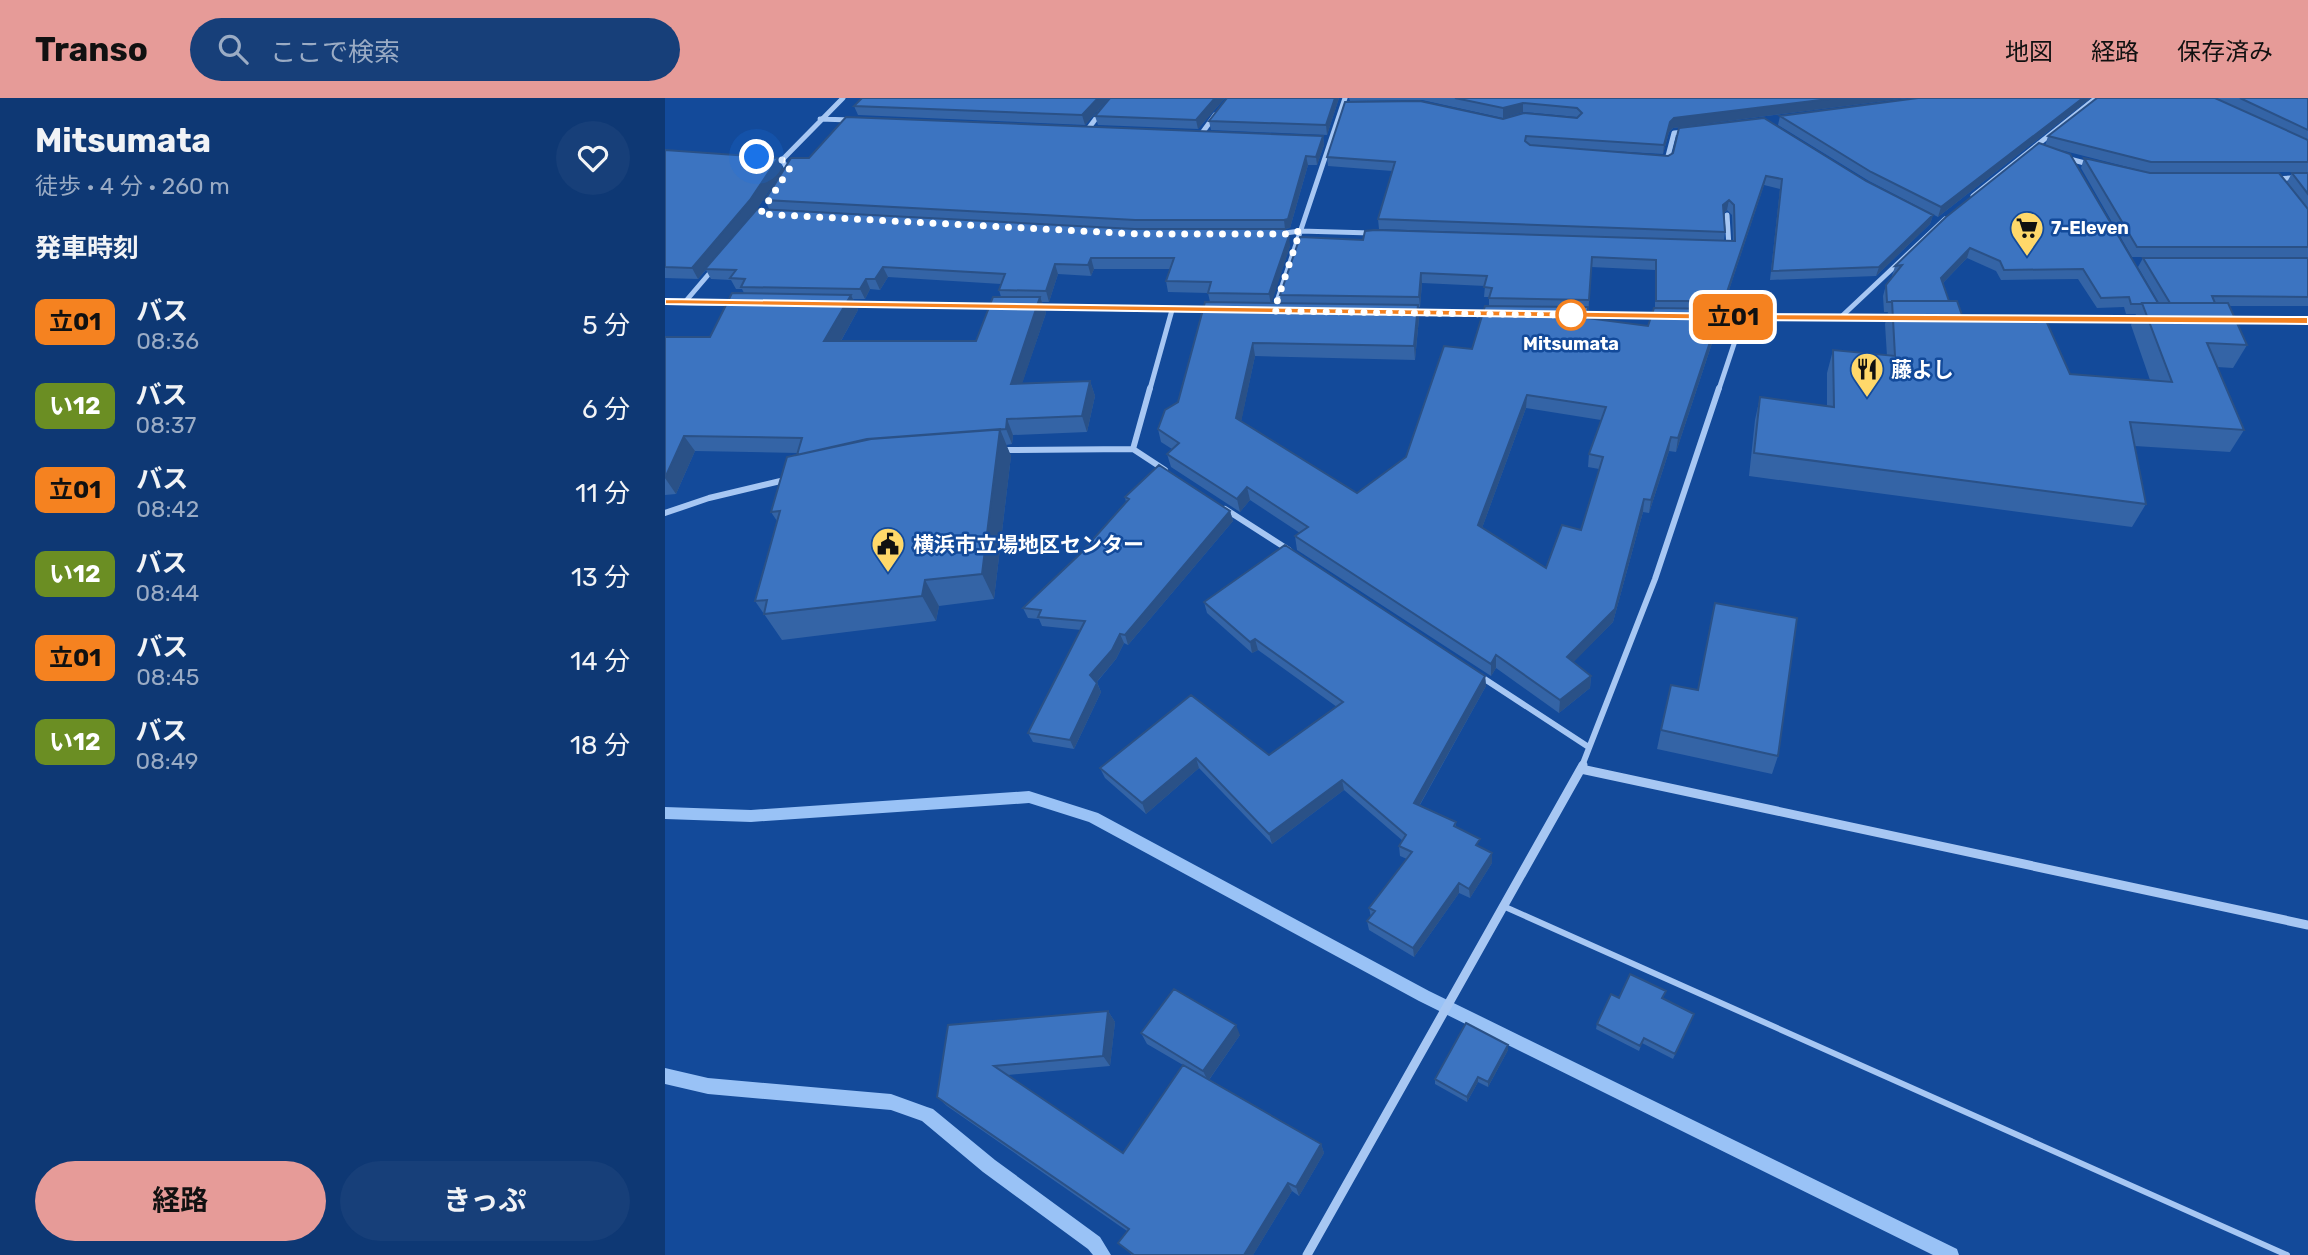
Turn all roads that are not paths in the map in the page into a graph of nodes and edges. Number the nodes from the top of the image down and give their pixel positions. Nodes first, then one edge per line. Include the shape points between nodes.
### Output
1 (843, 98) edge
2 (1345, 98) edge
3 (2096, 98) edge
4 (1343, 106) junction
5 (1356, 106) edge
6 (1222, 107) edge
7 (1104, 108) edge
8 (820, 119) junction
9 (860, 120) edge
10 (1074, 128) edge
11 (1088, 129) junction
12 (1100, 130) edge
13 (1686, 131) edge
14 (1189, 132) edge
15 (1202, 133) junction
16 (1215, 134) edge
17 (1317, 139) edge
18 (1330, 140) junction
19 (2033, 147) junction
20 (2045, 151) edge
21 (2058, 155) edge
22 (769, 159) edge
23 (1653, 159) edge
24 (782, 160) junction
25 (2070, 160) junction
26 (2095, 166) edge
27 (2077, 171) edge
28 (2308, 177) edge
29 (2265, 178) edge
30 (782, 179) edge
31 (2279, 179) junction
32 (2286, 189) edge
33 (1970, 198) edge
34 (1727, 215) edge
35 (1949, 215) edge
36 (1927, 217) edge
37 (1939, 223) junction
38 (1300, 231) junction
39 (1273, 234) edge
40 (1383, 234) edge
41 (1715, 247) edge
42 (718, 263) edge
43 (665, 302) edge
44 (685, 302) junction
45 (754, 303) edge
46 (823, 304) edge
47 (1172, 310) junction
48 (1236, 311) edge
49 (1261, 311) edge
50 (1274, 311) junction
51 (1288, 311) edge
52 (1383, 313) edge
53 (1519, 314) edge
54 (1560, 315) edge
55 (1677, 316) edge
56 (1690, 316) edge
57 (1742, 317) junction
58 (1841, 317) junction
59 (1911, 317) edge
60 (2023, 318) edge
61 (2163, 320) edge
62 (2201, 320) edge
63 (2308, 321) edge
64 (1133, 449) junction
65 (996, 450) edge
66 (800, 477) edge
67 (1176, 477) edge
68 (1220, 505) edge
69 (665, 513) edge
70 (1296, 555) edge
71 (1473, 672) edge
72 (1587, 746) junction
73 (1581, 769) junction
74 (1503, 906) junction
75 (2308, 925) edge
76 (1307, 1255) edge
77 (2287, 1255) edge

1 - 8 street
2 - 4 street
3 - 19 street
4 - 5 street
4 - 18 street
6 - 15 street
7 - 11 street
8 - 9 street
8 - 24 street
10 - 11 street
11 - 12 street
13 - 23 street via 1674,133 1667,160
14 - 15 street
15 - 16 street
17 - 18 street
18 - 38 street
19 - 20 street
19 - 33 street
21 - 25 street
22 - 24 street
24 - 30 street via 790,168
25 - 26 street
25 - 27 street
28 - 31 street
29 - 31 street
31 - 32 street
34 - 41 street via 1729,247
35 - 37 street
36 - 37 street
37 - 58 street
38 - 39 street
38 - 40 street
38 - 50 street
42 - 44 street
43 - 44 main road
44 - 45 main road
46 - 47 main road
47 - 48 main road
47 - 64 street
49 - 50 main road
50 - 51 main road
52 - 53 main road
54 - 55 main road
56 - 57 main road
57 - 58 main road
57 - 72 street via 1655,579
58 - 59 main road
60 - 61 main road
62 - 63 main road
64 - 65 street
64 - 67 street
66 - 69 street
68 - 70 street
71 - 72 street
72 - 73 street
73 - 74 street
73 - 75 street
74 - 76 street
74 - 77 lane

